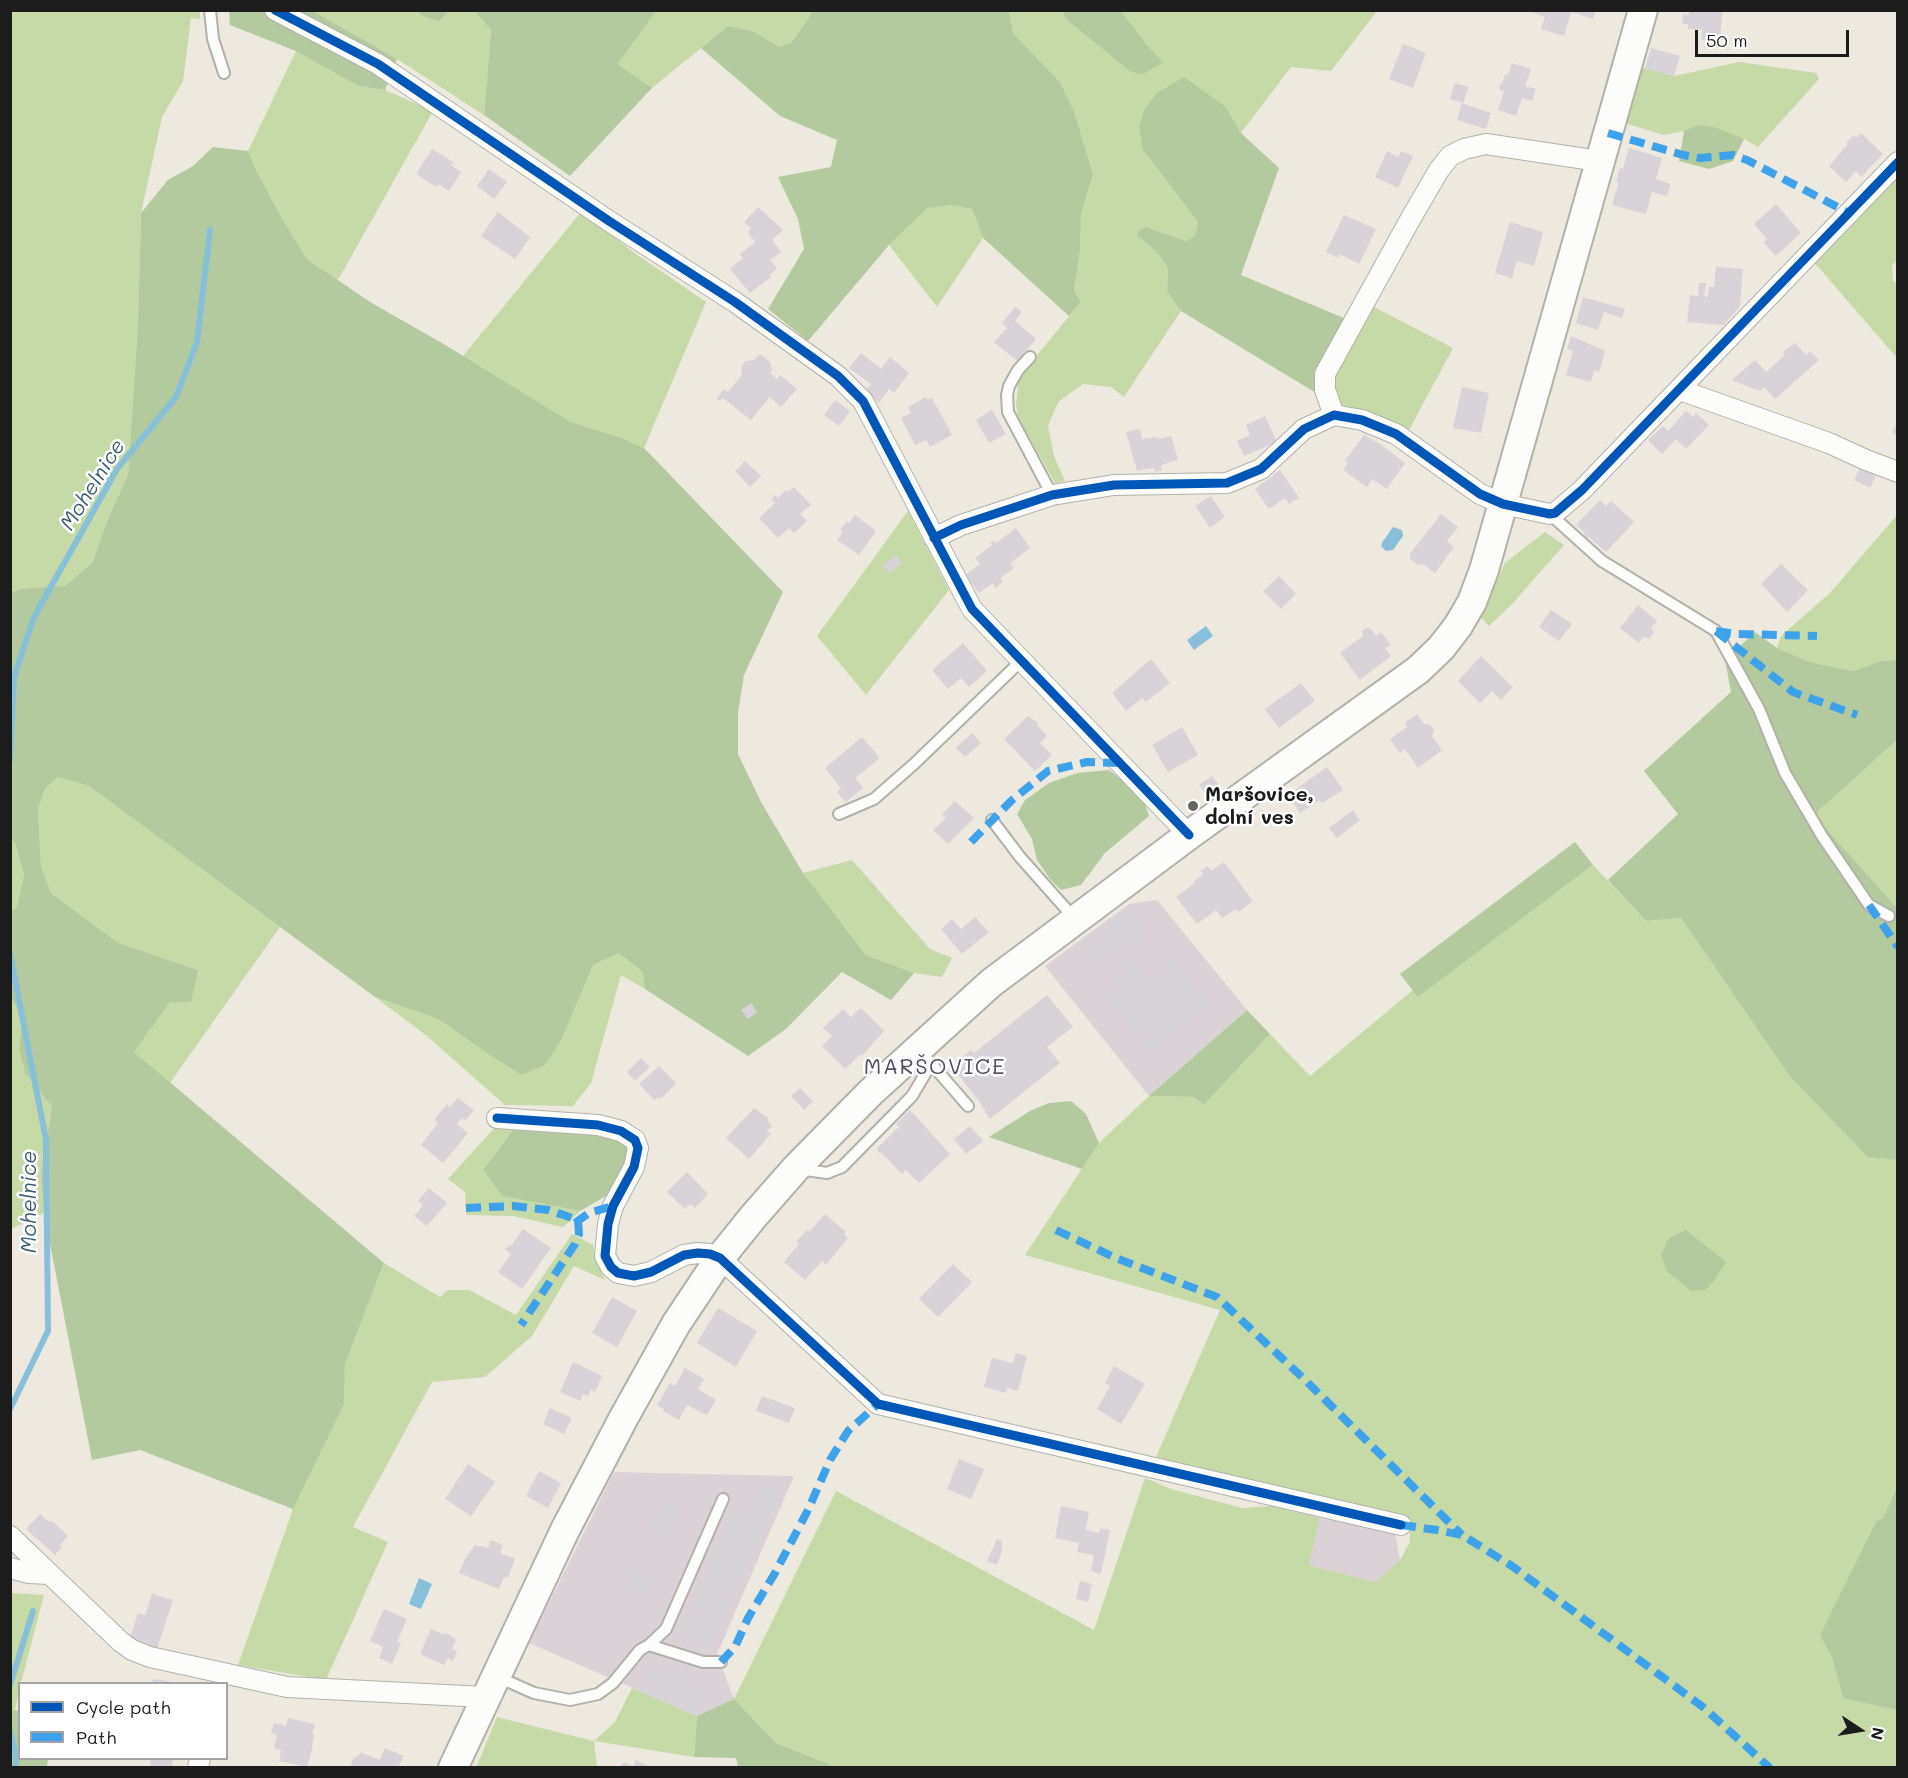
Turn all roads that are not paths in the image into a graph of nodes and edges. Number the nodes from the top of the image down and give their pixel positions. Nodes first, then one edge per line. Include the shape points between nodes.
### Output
1 (210, 10) edge
2 (275, 10) edge
3 (1643, 10) edge
4 (224, 73) dead end
5 (1599, 161) junction
6 (1898, 162) edge
7 (1030, 357) dead end
8 (1680, 390) junction
9 (1334, 415) junction
10 (1898, 472) edge
11 (1052, 495) junction
12 (1503, 504) junction
13 (1550, 514) junction
14 (934, 538) junction
15 (1021, 661) junction
16 (840, 814) dead end
17 (992, 820) dead end
18 (1189, 835) junction
19 (1889, 916) dead end
20 (1076, 920) junction
21 (924, 1056) junction
22 (968, 1106) dead end
23 (497, 1118) dead end
24 (720, 1258) junction
25 (723, 1499) dead end
26 (1401, 1525) dead end
27 (11, 1538) edge
28 (10, 1568) edge
29 (50, 1574) junction
30 (650, 1645) junction
31 (721, 1662) dead end
32 (216, 1677) edge
33 (490, 1687) junction
34 (453, 1767) edge

1 - 4 lane via 213,39
2 - 14 street via 378,64 735,302 838,376 863,401
3 - 5 main road
5 - 9 street via 1486,144 1450,156 1416,209 1325,374 1325,390
5 - 12 main road
6 - 8 street
7 - 11 lane via 1009,386 1008,412
8 - 10 street via 1829,442
8 - 13 street via 1582,490
9 - 11 street via 1304,429 1262,470 1227,483 1114,485
9 - 12 street via 1362,420 1396,434 1480,494
11 - 14 street
12 - 13 street
12 - 18 main road via 1472,602 1441,648 1384,696
13 - 19 lane via 1602,561 1716,632 1759,709 1785,773 1822,836 1869,905
14 - 15 street via 972,609
15 - 16 lane via 874,799
15 - 18 street
17 - 20 lane
18 - 20 main road
20 - 21 main road via 991,983
21 - 22 lane
21 - 24 main road via 871,1092 796,1168
23 - 24 street via 598,1125 621,1131 635,1140 638,1148 634,1167 608,1224 605,1257 618,1273 634,1276 651,1272 684,1255 698,1253
24 - 26 street via 878,1404
24 - 33 main road via 676,1324 623,1419
25 - 30 lane via 666,1629
27 - 29 street
28 - 29 street
29 - 32 street via 132,1650
30 - 31 lane via 703,1662
30 - 33 lane via 640,1650 613,1683 598,1694 570,1700
32 - 33 street via 287,1687
33 - 34 main road

